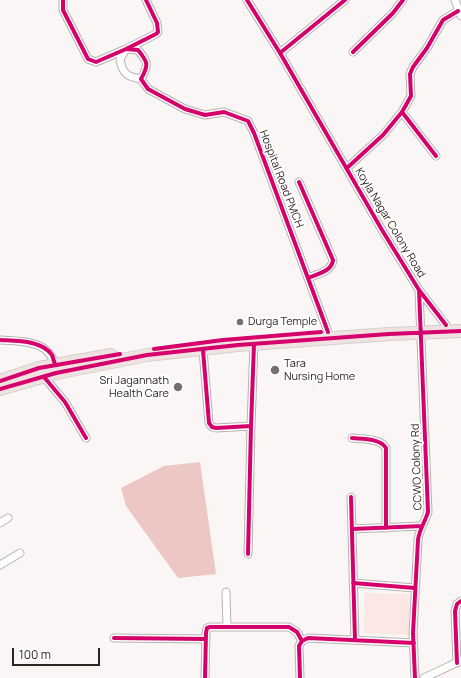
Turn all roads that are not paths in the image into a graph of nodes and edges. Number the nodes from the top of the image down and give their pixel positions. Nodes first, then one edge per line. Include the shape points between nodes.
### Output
1 (63, 0) edge
2 (146, 0) edge
3 (247, 0) edge
4 (345, 0) edge
5 (403, 0) edge
6 (455, 0) edge
7 (460, 13) edge
8 (126, 49) junction
9 (353, 52) dead end
10 (280, 53) junction
11 (141, 79) junction
12 (402, 112) junction
13 (436, 156) dead end
14 (347, 168) junction
15 (299, 182) dead end
16 (308, 278) junction
17 (419, 290) junction
18 (446, 324) junction
19 (461, 324) edge
20 (420, 329) junction
21 (461, 330) edge
22 (328, 332) junction
23 (0, 340) edge
24 (238, 342) junction
25 (254, 344) junction
26 (203, 350) junction
27 (56, 369) junction
28 (44, 377) junction
29 (0, 381) edge
30 (0, 389) edge
31 (251, 426) junction
32 (86, 438) dead end
33 (352, 438) dead end
34 (351, 497) dead end
35 (8, 518) dead end
36 (0, 523) edge
37 (422, 526) junction
38 (386, 528) junction
39 (352, 529) junction
40 (20, 553) dead end
41 (248, 554) dead end
42 (0, 565) edge
43 (353, 583) junction
44 (415, 588) junction
45 (226, 592) dead end
46 (461, 601) edge
47 (228, 627) junction
48 (114, 638) dead end
49 (206, 640) junction
50 (355, 640) junction
51 (302, 641) junction
52 (414, 642) junction
53 (459, 662) edge
54 (205, 678) edge
55 (300, 678) edge
56 (415, 678) edge
57 (424, 678) edge

1 - 8 street via 63,10 88,59 96,62
2 - 8 street via 157,23 158,32
3 - 10 street, Koyla Nagar Colony Road
4 - 10 street
5 - 9 street
6 - 7 street
7 - 12 street via 443,20 413,67 410,74 411,96
8 - 11 street via 120,59 122,68 129,76
8 - 11 street via 138,50 146,60 146,70
10 - 14 street, Koyla Nagar Colony Road
11 - 16 street, Hospital Road PMCH via 148,89 184,109 205,115 224,112 248,121
12 - 13 street
12 - 14 street
14 - 17 street, Koyla Nagar Colony Road
15 - 16 street via 333,260 329,269
16 - 22 street, Hospital Road PMCH
17 - 18 street, Koyla Nagar Colony Road
17 - 20 street, Koyla Nagar Colony Road
18 - 19 highway
18 - 20 highway
20 - 21 highway
20 - 22 highway
20 - 25 highway
20 - 37 street, CCWO Colony Rd via 428,512
22 - 24 highway
23 - 27 street via 40,346 52,355
24 - 25 highway
24 - 26 highway
24 - 27 highway via 171,346
25 - 31 street
26 - 27 highway
26 - 31 street via 209,423 216,428
27 - 28 highway
27 - 29 highway via 39,368
28 - 30 highway
28 - 32 street via 65,402
31 - 41 street
33 - 38 street via 377,442 386,448
34 - 39 street
35 - 36 street
37 - 38 street
37 - 44 street, CCWO Colony Rd via 418,540
38 - 39 street
39 - 43 street
40 - 42 street
43 - 44 street
43 - 50 street
44 - 52 street, CCWO Colony Rd
45 - 47 street
46 - 53 street via 455,611
47 - 49 street via 210,627 206,631
47 - 51 street via 289,627 297,632
48 - 49 street
49 - 54 street
50 - 51 street via 308,638
50 - 52 street
51 - 55 street via 299,646
52 - 56 street, CCWO Colony Rd
53 - 57 street

